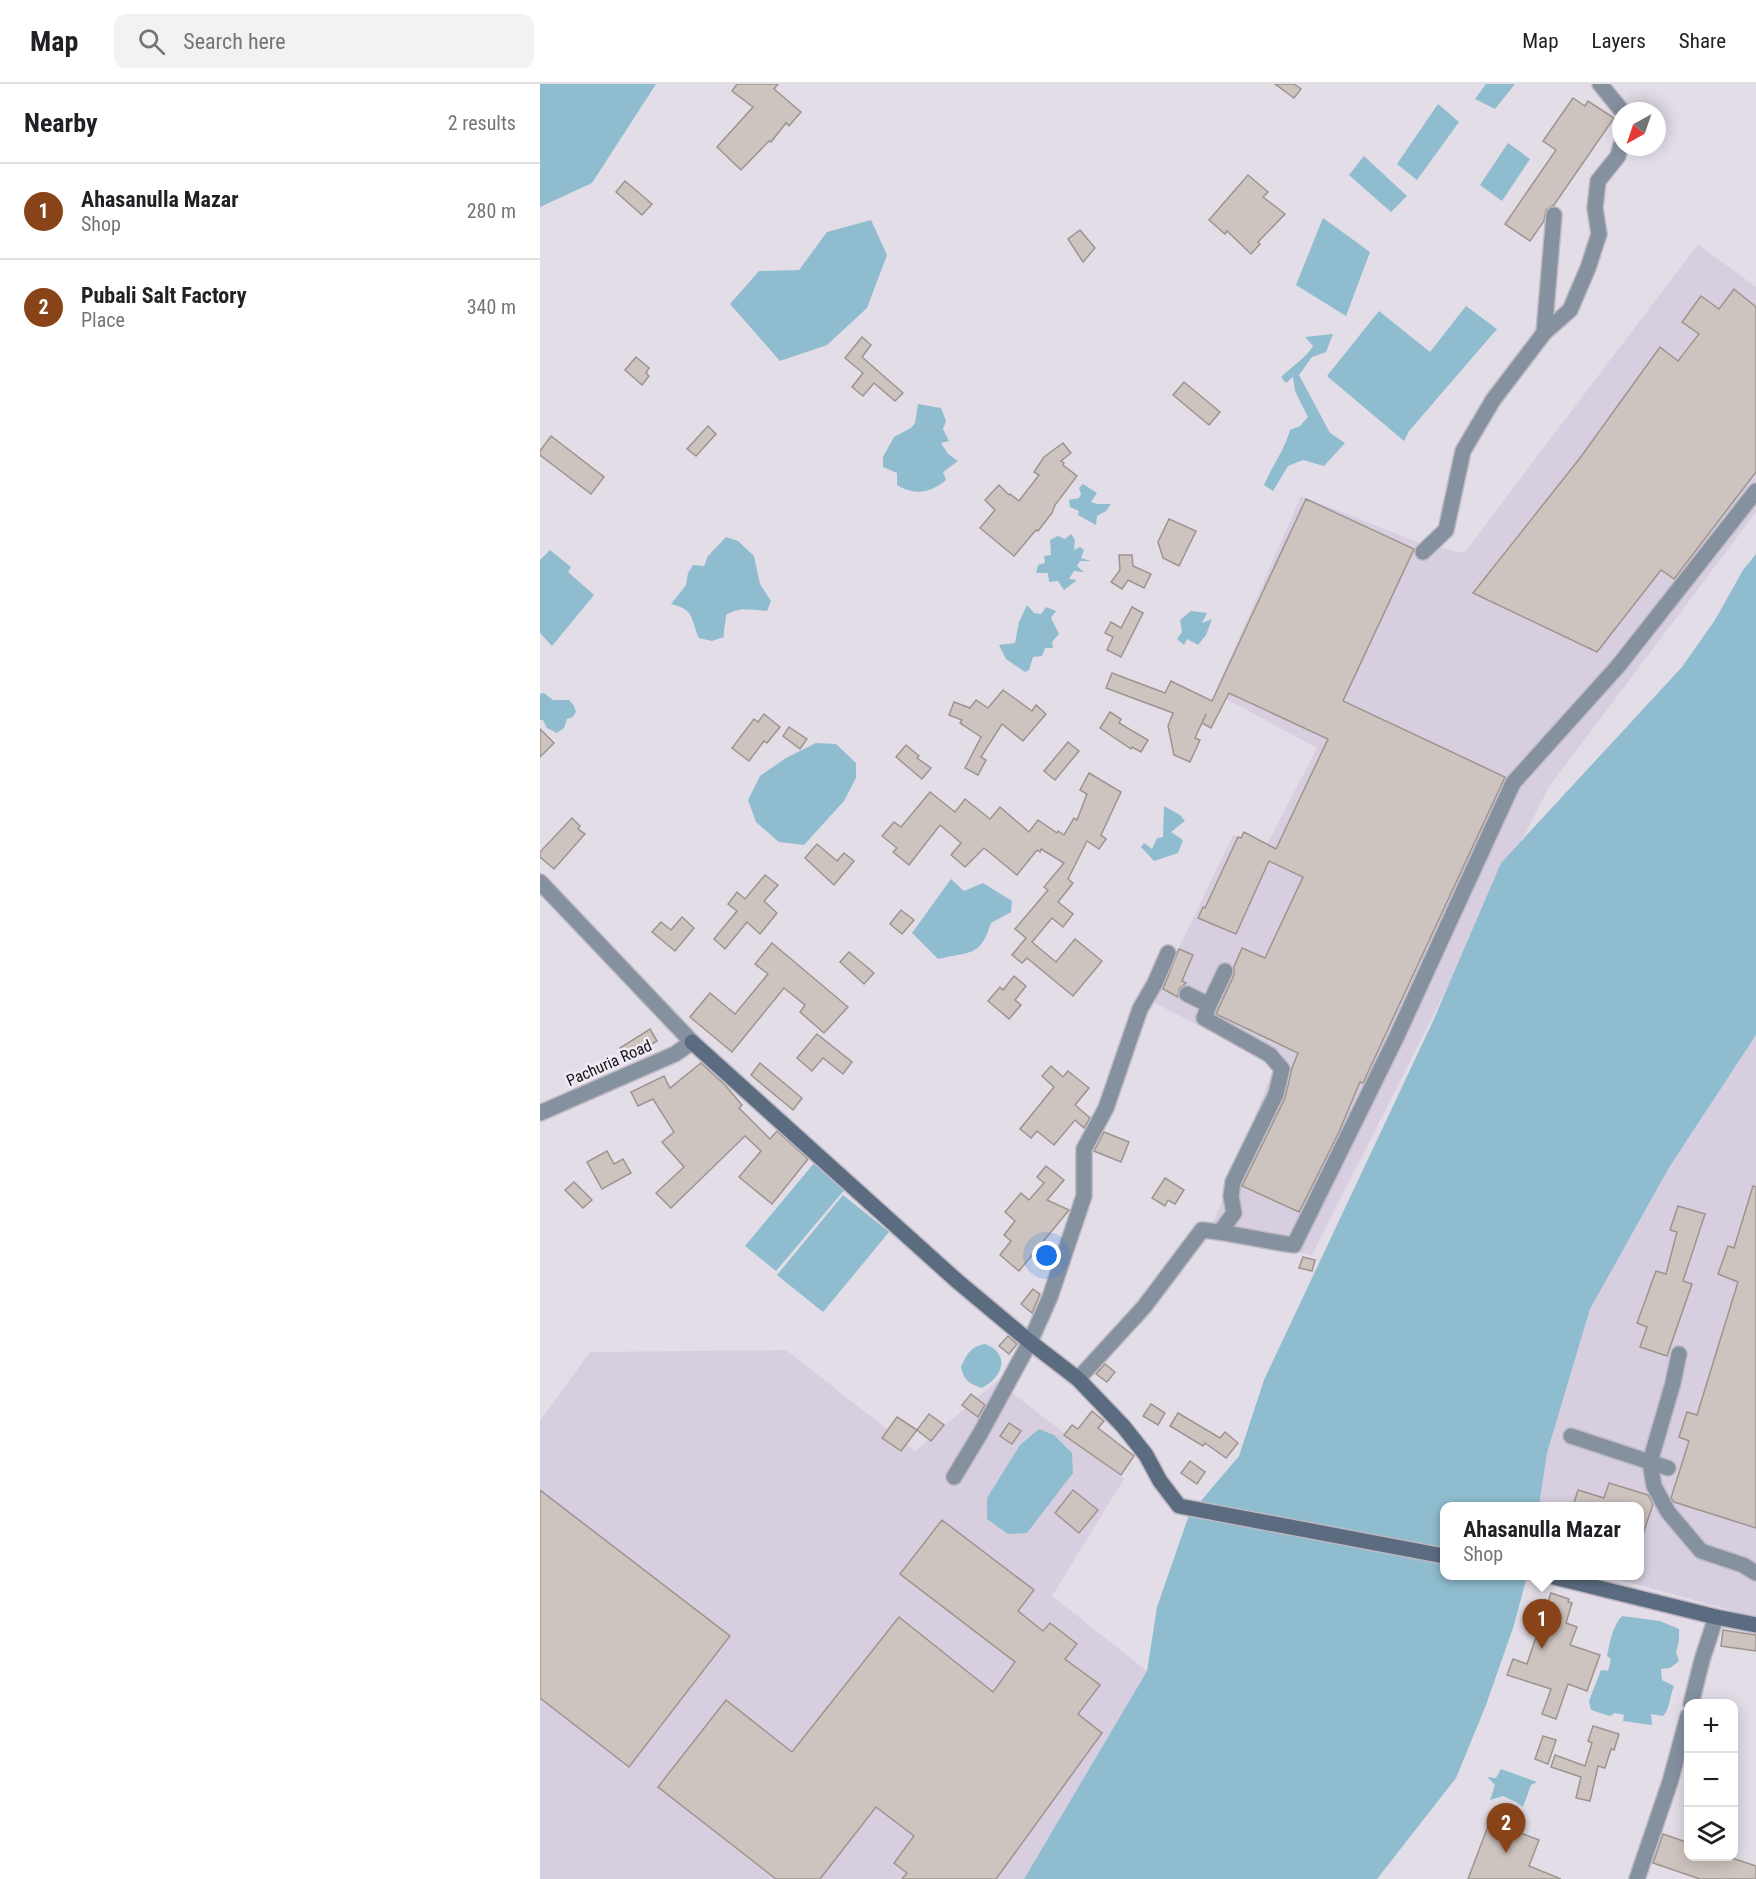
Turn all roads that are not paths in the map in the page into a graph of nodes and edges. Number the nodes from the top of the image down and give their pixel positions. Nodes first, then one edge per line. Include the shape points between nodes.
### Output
1 (1600, 84) edge
2 (1615, 102) edge
3 (1618, 156) edge
4 (1554, 215) dead end
5 (1544, 333) junction
6 (1756, 491) edge
7 (1423, 552) dead end
8 (540, 882) edge
9 (1168, 952) dead end
10 (1225, 971) dead end
11 (1187, 994) dead end
12 (1209, 1005) junction
13 (692, 1042) junction
14 (540, 1113) edge
15 (1220, 1232) junction
16 (1030, 1342) junction
17 (1679, 1354) dead end
18 (1078, 1379) junction
19 (1571, 1436) dead end
20 (1650, 1462) junction
21 (1668, 1468) dead end
22 (954, 1477) dead end
23 (1440, 1555) edge
24 (1756, 1573) edge
25 (1570, 1580) edge
26 (1716, 1617) junction
27 (1756, 1625) edge
28 (1693, 1699) edge
29 (1684, 1733) edge
30 (1637, 1879) edge

1 - 2 street
3 - 5 street via 1599,181 1595,208 1599,234 1588,268 1570,310
4 - 5 street
5 - 7 street via 1493,400 1464,451 1446,530
6 - 15 street via 1619,665 1514,783 1396,1038 1294,1245
8 - 13 street
9 - 16 street via 1140,1009 1106,1108 1084,1149 1084,1196 1050,1297
10 - 12 street
11 - 12 street
12 - 15 street via 1204,1018 1270,1055 1282,1069 1276,1094 1233,1182 1234,1213
13 - 14 street, Pachuria Road via 675,1054
13 - 16 main road
15 - 18 street via 1202,1230 1144,1307
16 - 18 main road
16 - 22 street
17 - 20 street
18 - 23 main road via 1124,1426 1179,1506
19 - 20 street
20 - 21 street
20 - 24 street via 1654,1486 1668,1512 1701,1551
25 - 26 main road
26 - 27 main road
26 - 28 street
29 - 30 street

